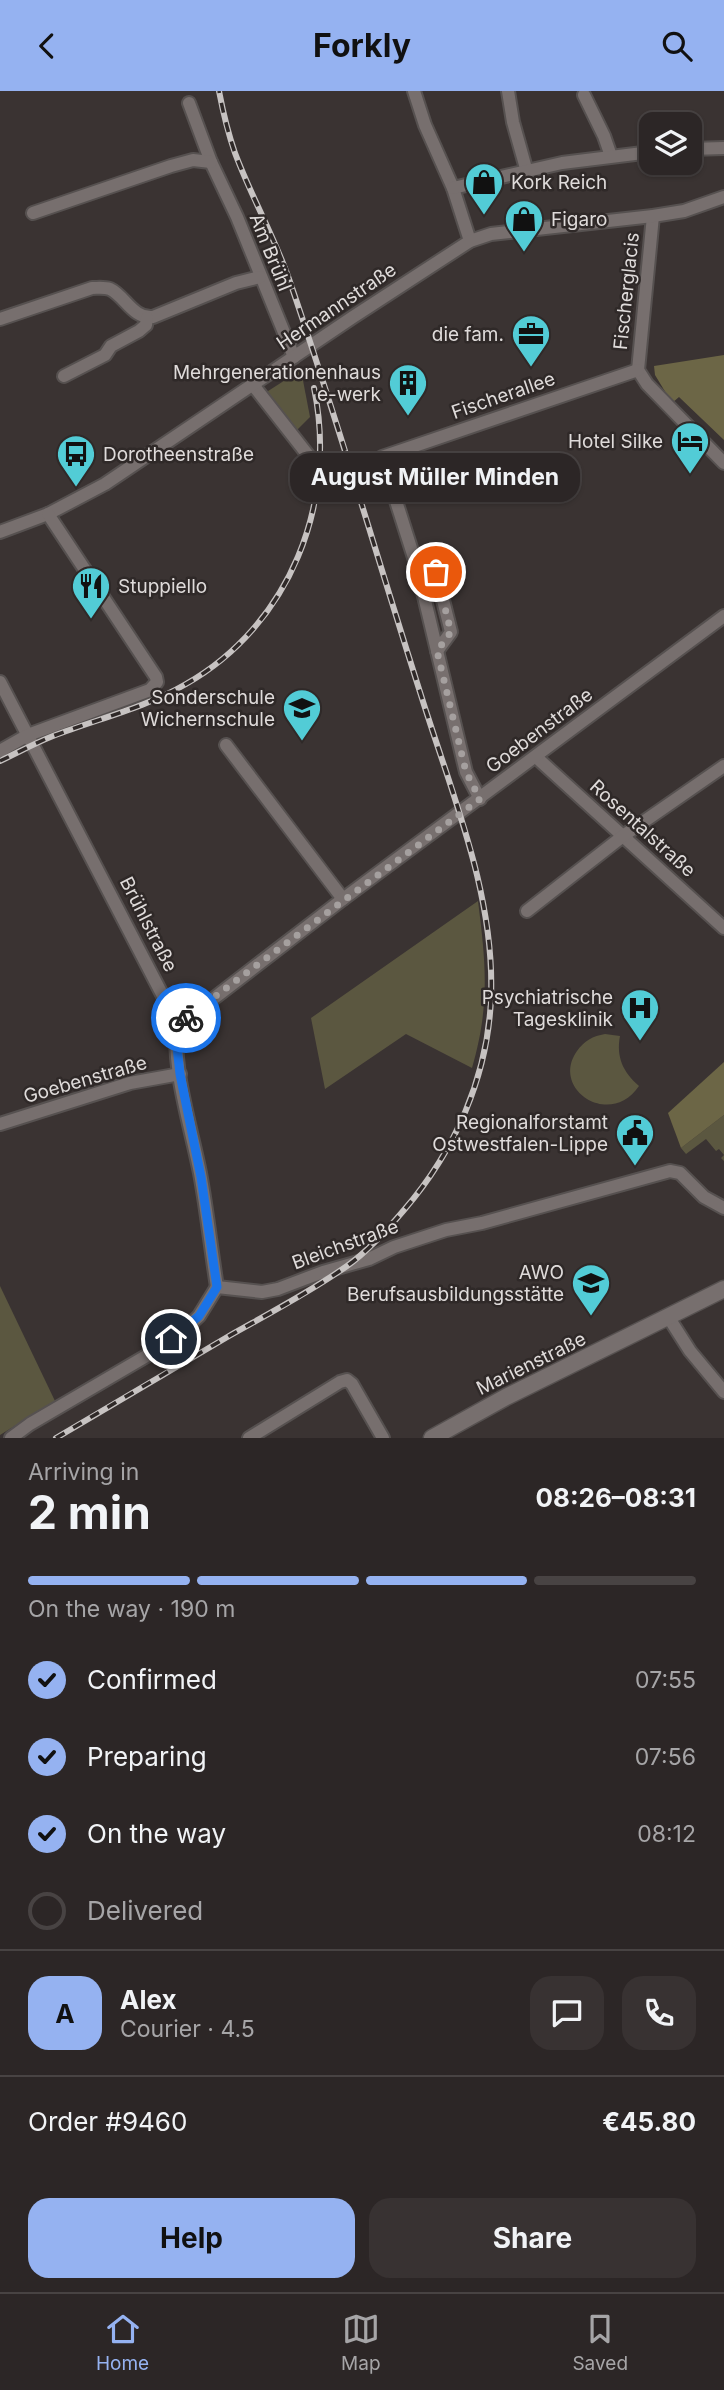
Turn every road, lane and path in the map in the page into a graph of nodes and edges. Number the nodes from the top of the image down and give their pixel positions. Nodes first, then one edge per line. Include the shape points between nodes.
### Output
1 (414, 91) edge
2 (508, 91) edge
3 (584, 95) dead end
4 (189, 103) dead end
5 (724, 148) edge
6 (702, 149) edge
7 (639, 153) edge
8 (611, 156) junction
9 (211, 162) junction
10 (527, 172) junction
11 (453, 188) junction
12 (724, 197) edge
13 (33, 213) dead end
14 (653, 216) junction
15 (470, 241) junction
16 (260, 277) junction
17 (147, 317) junction
18 (0, 319) edge
19 (294, 357) junction
20 (638, 370) junction
21 (64, 376) dead end
22 (253, 385) junction
23 (311, 459) dead end
24 (724, 463) edge
25 (48, 514) junction
26 (0, 532) edge
27 (724, 616) edge
28 (0, 682) edge
29 (28, 735) junction
30 (226, 745) dead end
31 (0, 751) edge
32 (536, 757) junction
33 (724, 766) edge
34 (480, 799) junction
35 (623, 836) junction
36 (343, 899) junction
37 (527, 911) dead end
38 (724, 928) edge
39 (177, 1023) junction
40 (180, 1074) junction
41 (0, 1123) edge
42 (724, 1208) edge
43 (217, 1287) junction
44 (724, 1289) edge
45 (669, 1318) junction
46 (724, 1392) edge
47 (11, 1438) edge
48 (249, 1438) edge
49 (383, 1438) edge
50 (432, 1438) edge

1 - 11 street
2 - 10 street
3 - 8 street
4 - 9 street, Am Brühl
5 - 6 street
7 - 8 street
8 - 10 street
9 - 13 street via 194,160 171,166
9 - 16 street, Am Brühl
10 - 11 street
11 - 15 street
12 - 14 street, Hermannstraße
14 - 15 street, Hermannstraße via 491,234
14 - 20 street, Fischerglacis
15 - 19 street, Hermannstraße
16 - 17 street
16 - 19 street, Am Brühl
17 - 18 street via 104,288
17 - 21 street via 139,331
19 - 22 street, Hermannstraße
20 - 24 street, Fischerglacis
20 - 34 street, Fischerallee via 382,457 416,567 466,772
22 - 23 street
22 - 25 street, Hermannstraße via 105,484
25 - 26 street, Hermannstraße
25 - 29 street via 157,682 150,689
27 - 32 street, Goebenstraße
28 - 29 street, Brühlstraße
29 - 31 street
29 - 39 street, Brühlstraße
30 - 36 street
32 - 34 street, Goebenstraße
32 - 35 street, Rosentalstraße
33 - 35 street
34 - 36 street, Goebenstraße
35 - 37 street
35 - 38 street, Rosentalstraße
36 - 39 street, Goebenstraße
39 - 40 street, Brühlstraße
40 - 41 street, Goebenstraße via 130,1083
40 - 43 street, Brühlstraße
42 - 43 street, Bleichstraße via 710,1202 676,1170 446,1230 278,1289 262,1292
43 - 47 street via 199,1316 160,1348
44 - 45 street, Marienstraße
45 - 46 street
45 - 50 street, Marienstraße
48 - 49 street via 347,1380

